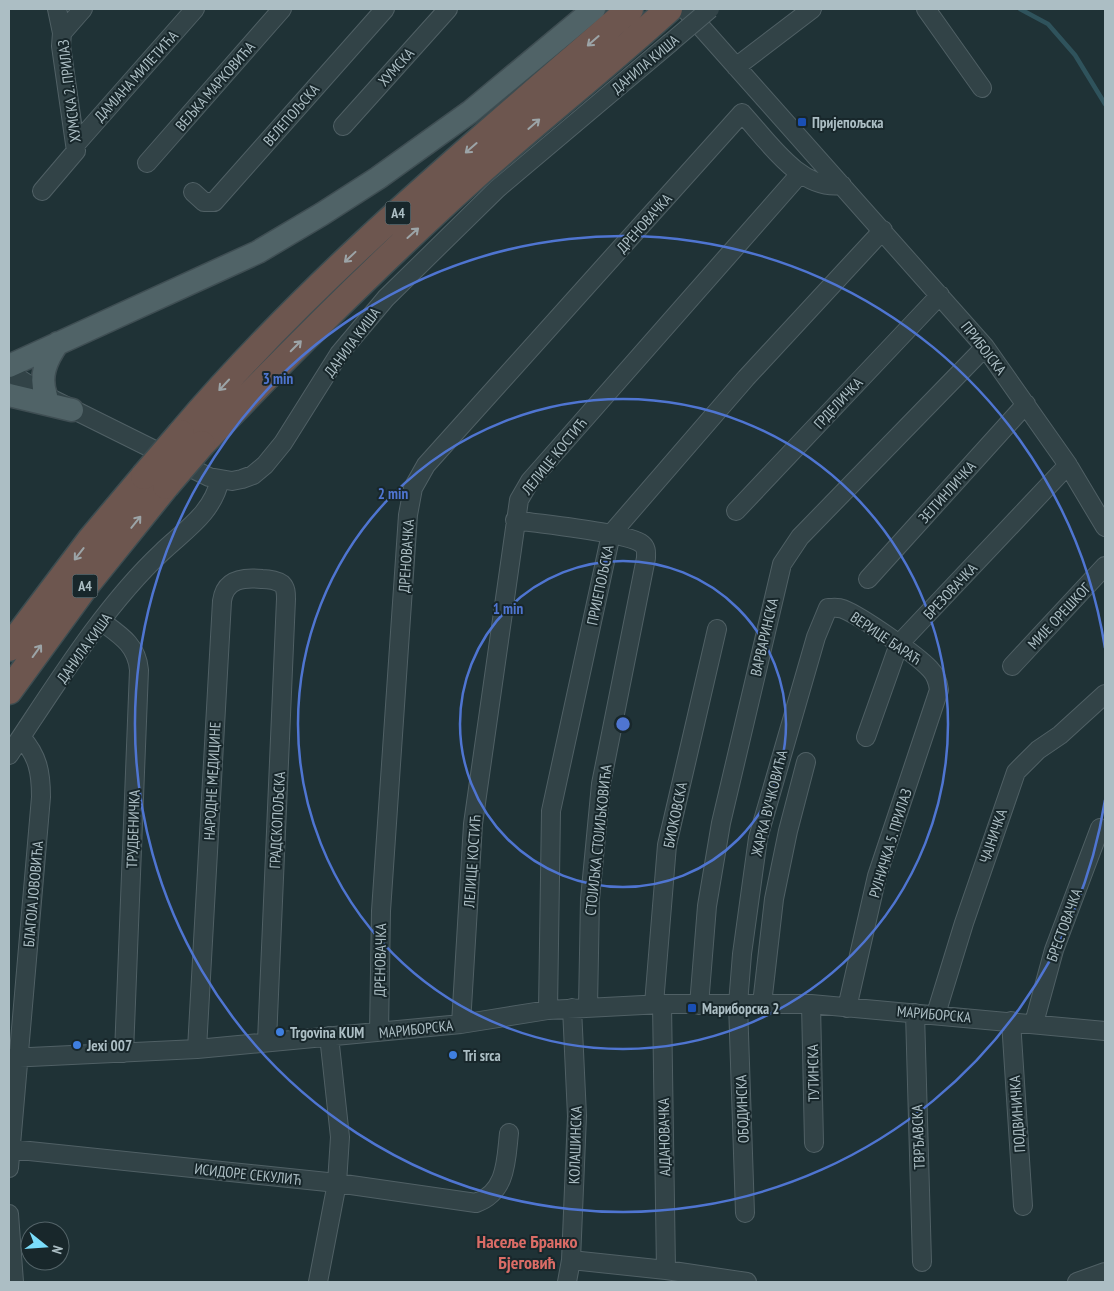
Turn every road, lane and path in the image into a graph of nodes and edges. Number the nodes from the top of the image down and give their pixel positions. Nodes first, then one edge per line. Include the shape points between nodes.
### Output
1 (56, 9) edge
2 (83, 9) edge
3 (195, 9) edge
4 (282, 9) edge
5 (385, 9) edge
6 (448, 9) edge
7 (594, 9) edge
8 (630, 9) edge
9 (685, 9) edge
10 (710, 9) edge
11 (812, 9) edge
12 (926, 9) edge
13 (661, 16) edge
14 (62, 32) junction
15 (736, 67) junction
16 (982, 88) dead end
17 (343, 126) dead end
18 (76, 143) junction
19 (147, 163) dead end
20 (800, 175) junction
21 (842, 185) junction
22 (42, 192) dead end
23 (193, 192) dead end
24 (882, 230) junction
25 (940, 295) junction
26 (58, 343) junction
27 (985, 346) junction
28 (9, 366) edge
29 (9, 395) edge
30 (46, 396) junction
31 (1026, 404) junction
32 (72, 410) junction
33 (191, 438) junction
34 (1068, 465) junction
35 (220, 479) junction
36 (155, 481) junction
37 (736, 511) dead end
38 (515, 520) junction
39 (1105, 527) edge
40 (611, 534) junction
41 (1105, 566) edge
42 (868, 579) dead end
43 (286, 599) joint
44 (828, 608) joint
45 (102, 621) junction
46 (717, 629) dead end
47 (899, 644) junction
48 (9, 648) edge
49 (1012, 666) dead end
50 (938, 680) joint
51 (9, 691) edge
52 (1105, 694) edge
53 (21, 737) junction
54 (866, 738) dead end
55 (9, 756) edge
56 (806, 762) dead end
57 (1100, 828) dead end
58 (658, 1004) junction
59 (738, 1004) junction
60 (762, 1004) junction
61 (811, 1004) junction
62 (699, 1005) junction
63 (580, 1007) junction
64 (846, 1008) junction
65 (548, 1010) junction
66 (915, 1013) junction
67 (936, 1014) junction
68 (1011, 1021) junction
69 (461, 1024) junction
70 (1034, 1024) junction
71 (1105, 1031) edge
72 (379, 1032) junction
73 (329, 1036) junction
74 (267, 1041) junction
75 (197, 1049) junction
76 (124, 1053) junction
77 (13, 1058) edge
78 (510, 1133) dead end
79 (814, 1143) dead end
80 (10, 1150) junction
81 (9, 1168) edge
82 (337, 1183) junction
83 (1023, 1206) dead end
84 (9, 1214) edge
85 (745, 1214) dead end
86 (570, 1260) junction
87 (922, 1262) dead end
88 (666, 1270) junction
89 (1105, 1272) edge
90 (14, 1282) edge
91 (318, 1282) edge
92 (567, 1282) edge
93 (747, 1282) edge
94 (1077, 1282) edge

1 - 14 street, ХУМСКА 2. ПРИЛАЗ
2 - 14 street
3 - 18 street, ДАМЈАНА МИЛЕТИЋА
4 - 19 street, ВЕЉКА МАРКОВИЋА
5 - 23 street, ВЕЛЕПОЉСКА via 214,202 204,202
6 - 17 street, ХУМСКА
7 - 26 main road via 470,112 322,214 258,252
8 -> 33 highway, A4 via 340,266 244,363
9 - 15 street
10 - 35 street, ДАНИЛА КИША, bridge via 497,189 386,298 339,354 283,443 265,465 242,479
11 - 15 street
12 - 16 street
33 -> 13 highway, A4 via 292,349 405,240
14 - 18 street, ХУМСКА 2. ПРИЛАЗ via 61,46
15 - 21 street, ПРИБОЈСКА
18 - 22 street, ХУМСКА 2. ПРИЛАЗ via 76,151
20 - 21 street via 826,186
20 - 38 street, ЛЕЛИЦЕ КОСТИЋ via 530,481 519,500
20 - 72 street, ДРЕНОВАЧКА via 742,113 426,465 413,488 408,515 381,911
21 - 24 street, ПРИБОЈСКА
24 - 25 street, ПРИБОЈСКА
24 - 40 street, ПРИЈЕПОЉСКА via 746,378
25 - 27 street, ПРИБОЈСКА
25 - 37 street, ГРДЕЛИЧКА
26 - 28 main road
26 - 30 main road via 45,365 42,386
27 - 31 street, ПРИБОЈСКА
27 - 62 street, ВАРВАРИНСКА via 800,537 782,564 720,823 707,906
28 - 30 street via 17,377
29 - 32 main road
30 - 32 street
31 - 34 street, ПРИБОЈСКА
31 - 42 street, ЗЕЈТИНЛИЧКА
32 - 35 street via 198,472
33 - 36 highway, A4, bridge
34 - 39 street, ПРИБОЈСКА
34 - 47 street, БРЕЗОВАЧКА
35 - 45 street, ДАНИЛА КИША via 207,511 148,566
36 -> 48 highway, A4 via 79,554
51 -> 36 highway, A4 via 87,584
38 - 40 street
38 - 69 street, ЛЕЛИЦЕ КОСТИЋ via 473,824
40 - 63 street, СТОЈИЉКА СТОЈИЉКОВИЋА via 641,543 646,549 646,558 600,784
40 - 65 street, ПРИЈЕПОЉСКА via 551,811
41 - 49 street, МИЈЕ ОРЕШКОГ
43 - 74 street, ГРАДСКОПОЉСКА
43 - 75 street, НАРОДНЕ МЕДИЦИНЕ via 280,582 253,578 235,581 223,595
44 - 47 street, ВЕРИЦЕ БАРАЋ via 843,609
44 - 59 street, ЖАРКА ВУЧКОВИЋА via 813,646 758,838
45 - 53 street, ДАНИЛА КИША
45 - 76 street, ТРУДБЕНИЧКА via 131,645 139,670
46 - 58 street, БИОКОВСКА via 667,845
47 - 50 street, ВЕРИЦЕ БАРАЋ via 931,669
47 - 54 street, БРЕЗОВАЧКА
50 - 64 street, РУЈНИЧКА 5. ПРИЛАЗ via 940,690 877,876
52 - 67 street, ЧАЈНИЧКА via 1016,772
53 - 55 street, ДАНИЛА КИША
53 - 77 street, БЛАГОЈА ЈОВОВИЋА via 39,766 41,797
56 - 60 street via 774,899
57 - 70 street, БРЕСТОВАЧКА via 1054,950
58 - 62 street, МАРИБОРСКА
58 - 63 street, МАРИБОРСКА
58 - 88 street, АЈДАНОВАЧКА
59 - 60 street, МАРИБОРСКА
59 - 62 street, МАРИБОРСКА
59 - 85 street, ОБОДИНСКА
60 - 61 street, МАРИБОРСКА
61 - 64 street, МАРИБОРСКА
61 - 79 street, ТУТИНСКА
63 - 65 street, МАРИБОРСКА
63 - 86 street, КОЛАШИНСКА
64 - 66 street, МАРИБОРСКА
65 - 69 street, МАРИБОРСКА
66 - 67 street, МАРИБОРСКА
66 - 87 street, ТВРЂАВСКА
67 - 68 street, МАРИБОРСКА
68 - 70 street, МАРИБОРСКА
68 - 83 street, ПОДВИНИЧКА
69 - 72 street, МАРИБОРСКА
70 - 71 street, МАРИБОРСКА
72 - 73 street, МАРИБОРСКА
73 - 74 street, МАРИБОРСКА
73 - 82 street via 340,1137
74 - 75 street, МАРИБОРСКА
75 - 76 street, МАРИБОРСКА
76 - 77 street, МАРИБОРСКА
77 - 80 street, БЛАГОЈА ЈОВОВИЋА
78 - 82 street, ИСИДОРЕ СЕКУЛИЋ via 503,1176 496,1190 484,1200 466,1203
80 - 81 street, БЛАГОЈА ЈОВОВИЋА
80 - 82 street, ИСИДОРЕ СЕКУЛИЋ
82 - 91 street
84 - 90 street
86 - 88 street
86 - 92 street, КОЛАШИНСКА
88 - 93 street
89 - 94 street

